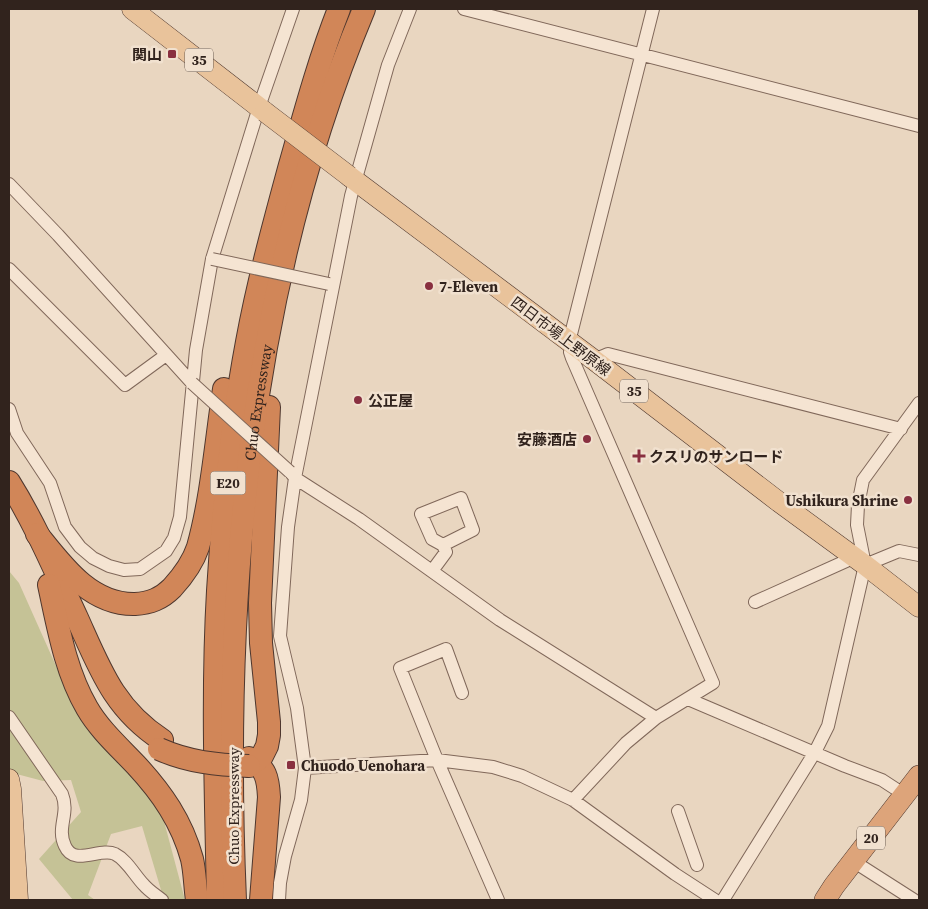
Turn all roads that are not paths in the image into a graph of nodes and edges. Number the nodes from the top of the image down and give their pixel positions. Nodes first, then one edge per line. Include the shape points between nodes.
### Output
1 (132, 9) edge
2 (293, 9) edge
3 (339, 9) edge
4 (364, 9) edge
5 (410, 9) edge
6 (464, 9) edge
7 (653, 9) edge
8 (642, 54) junction
9 (315, 74) junction
10 (262, 109) junction
11 (919, 126) edge
12 (352, 177) junction
13 (9, 184) edge
14 (285, 254) junction
15 (212, 259) junction
16 (9, 269) edge
17 (331, 285) junction
18 (572, 344) junction
19 (166, 355) junction
20 (594, 360) junction
21 (192, 383) junction
22 (919, 403) edge
23 (9, 409) edge
24 (901, 429) junction
25 (292, 475) junction
26 (9, 482) edge
27 (9, 511) edge
28 (37, 534) junction
29 (443, 545) dead end
30 (919, 555) edge
31 (860, 561) junction
32 (432, 571) junction
33 (48, 585) junction
34 (754, 602) dead end
35 (919, 607) edge
36 (462, 693) dead end
37 (688, 699) junction
38 (9, 717) edge
39 (656, 718) junction
40 (161, 745) junction
41 (815, 752) junction
42 (437, 760) junction
43 (251, 762) junction
44 (305, 768) junction
45 (919, 776) edge
46 (9, 780) edge
47 (905, 795) junction
48 (573, 800) junction
49 (678, 811) dead end
50 (853, 861) junction
51 (697, 865) dead end
52 (18, 900) edge
53 (162, 900) edge
54 (197, 900) edge
55 (218, 900) edge
56 (234, 900) edge
57 (261, 900) edge
58 (279, 900) edge
59 (498, 900) edge
60 (715, 900) edge
61 (723, 900) edge
62 (825, 900) edge
63 (914, 900) edge

1 - 10 main road, 四日市場上野原線 / 35
2 - 10 street
3 - 9 highway, Chuo Expressway / E20
4 - 14 highway, Chuo Expressway / E20 via 328,106
5 - 12 street via 388,65
6 - 8 street
7 - 8 street
8 - 11 street
8 - 18 street
9 - 28 highway via 259,236 239,309 208,498 198,548 190,565 171,588 154,601 137,604 115,602 104,598 65,569
9 - 55 highway, Chuo Expressway / E20 via 253,310 229,472 220,558 216,651
10 - 12 main road, 四日市場上野原線 / 35, bridge
10 - 15 street
12 - 17 street
12 - 18 main road, 四日市場上野原線 / 35
13 - 19 street
14 - 43 highway via 273,354 261,565 261,643 269,736 262,756
14 - 56 highway, Chuo Expressway / E20 via 258,392 244,509 235,638 231,783
15 - 17 street, bridge
15 - 21 street
16 - 19 street via 125,385
17 - 25 street
18 - 20 main road, 四日市場上野原線 / 35
18 - 37 street via 572,358 713,683
19 - 21 street
20 - 24 street via 608,354
20 - 31 main road, 四日市場上野原線 / 35
21 - 23 street via 180,517 166,551 140,569 108,566 80,547 65,527 50,483 17,433
21 - 25 street, bridge
22 - 24 street
24 - 31 street via 864,480 858,505
25 - 32 street
25 - 44 street via 280,636 297,708
26 - 28 highway
27 - 33 highway
28 - 40 highway via 102,673 128,713
29 - 32 street via 446,552
30 - 31 street via 899,551
31 - 34 street
31 - 35 main road, 四日市場上野原線 / 35
31 - 41 street via 835,698 828,726
32 - 39 street via 500,620
33 - 40 highway via 104,696 128,726
33 - 54 highway via 62,645 79,693 98,723 154,785 175,814 192,860
36 - 42 street via 446,650 400,668
37 - 39 street
37 - 41 street
38 - 53 street via 66,802 61,828 66,849 82,857 114,854
39 - 48 street via 626,742
40 - 43 highway, bridge via 180,758 194,761
41 - 47 street via 882,780
41 - 61 street
42 - 44 street
42 - 48 street via 493,767 522,776
42 - 59 street
43 - 57 highway via 262,768 269,796
44 - 58 street via 301,800 285,856
45 - 47 highway, 20
46 - 52 main road
47 - 50 highway, 20
48 - 60 street
49 - 51 street
50 - 62 highway, 20
50 - 63 street

